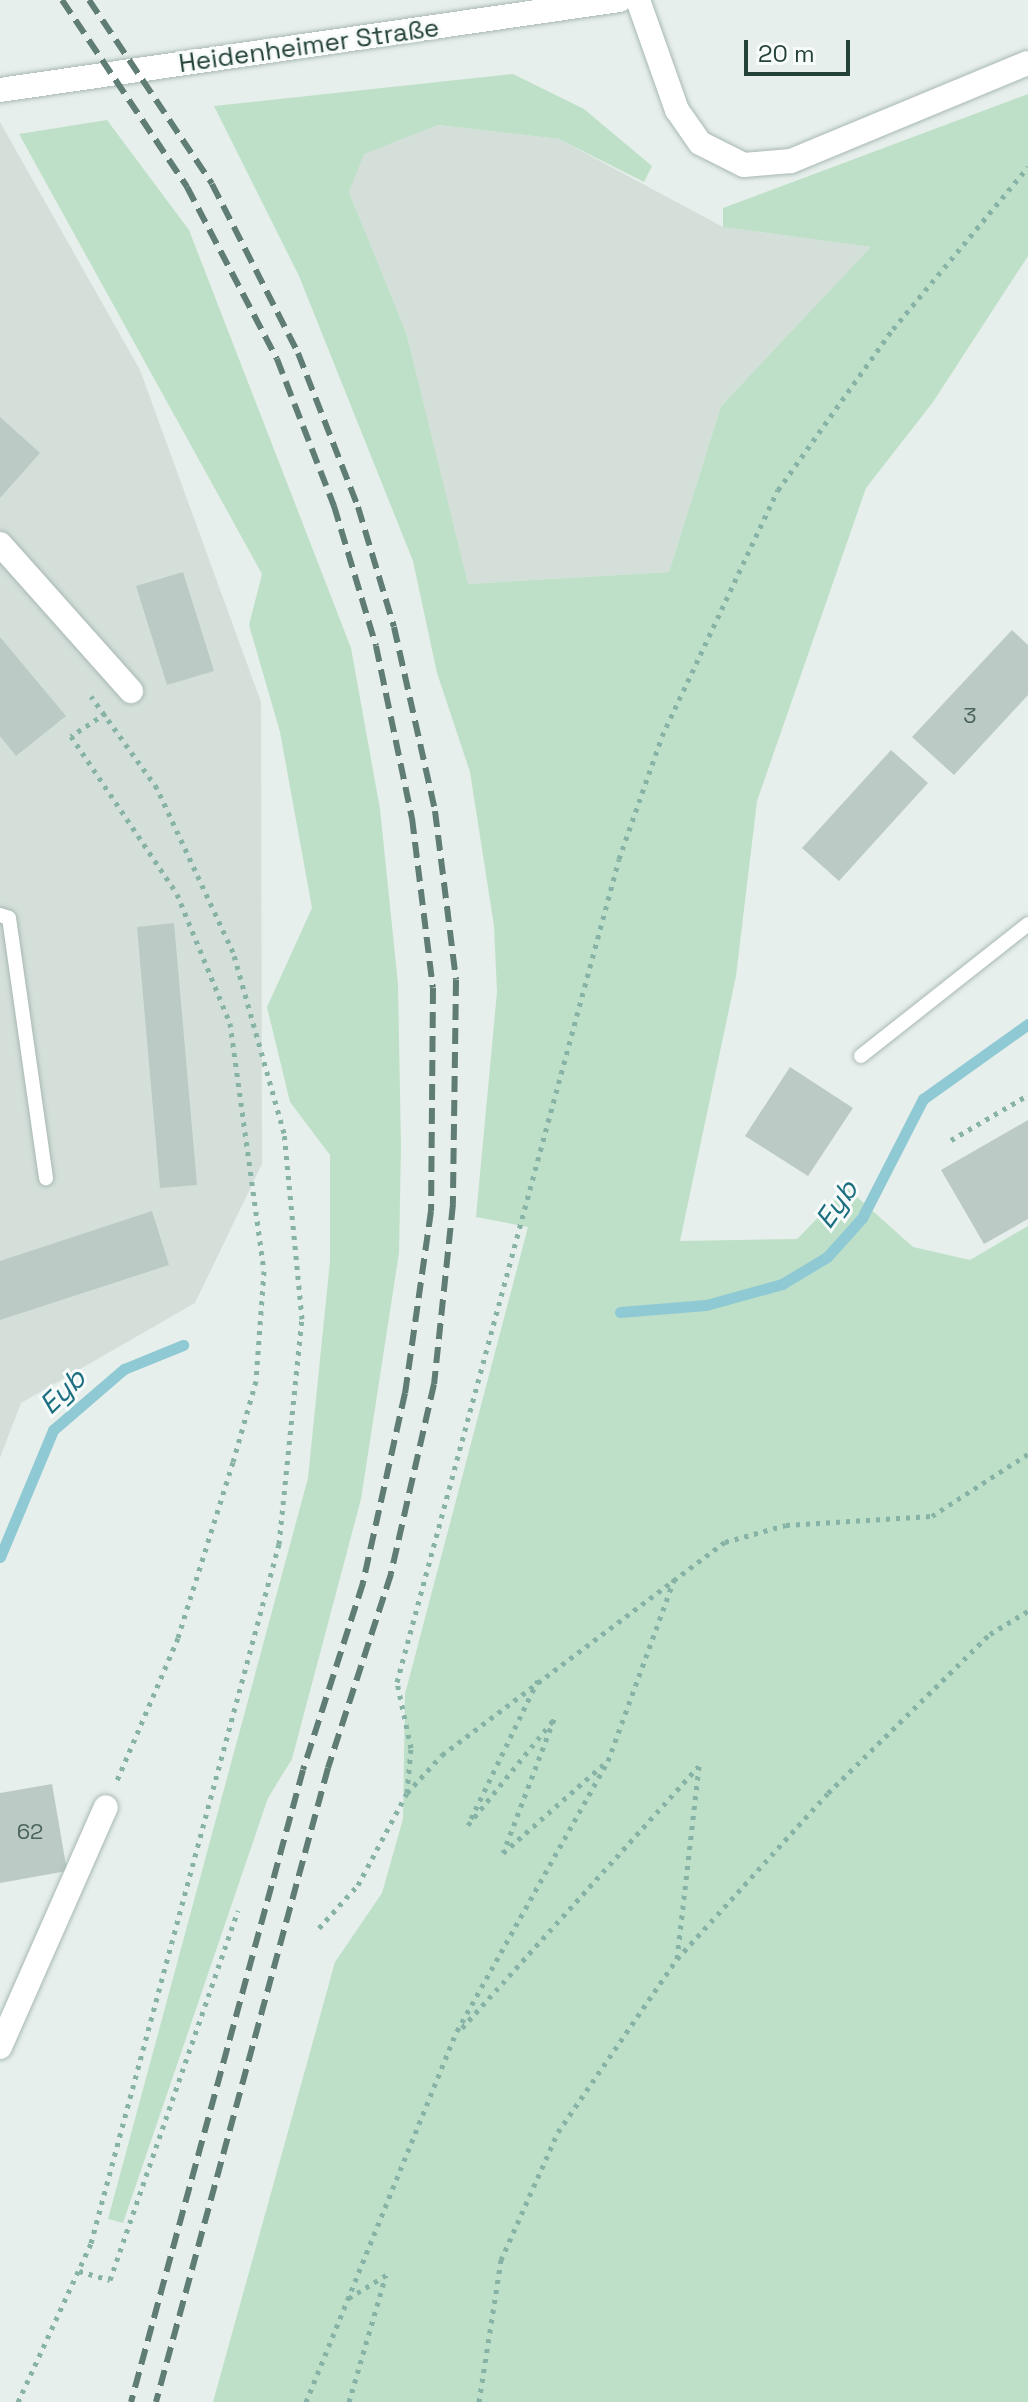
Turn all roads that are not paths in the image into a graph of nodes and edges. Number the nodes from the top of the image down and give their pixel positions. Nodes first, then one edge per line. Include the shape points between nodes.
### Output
1 (619, 0) edge
2 (638, 0) edge
3 (1028, 63) edge
4 (0, 90) edge
5 (0, 544) edge
6 (131, 691) road end
7 (0, 915) edge
8 (1028, 924) edge
9 (861, 1056) dead end
10 (46, 1178) dead end
11 (106, 1807) road end
12 (0, 2047) edge

1 - 4 street, Heidenheimer Straße
2 - 3 street via 677,110 700,143 744,165 791,161
5 - 6 street
7 - 10 lane via 9,918
8 - 9 lane
11 - 12 street

